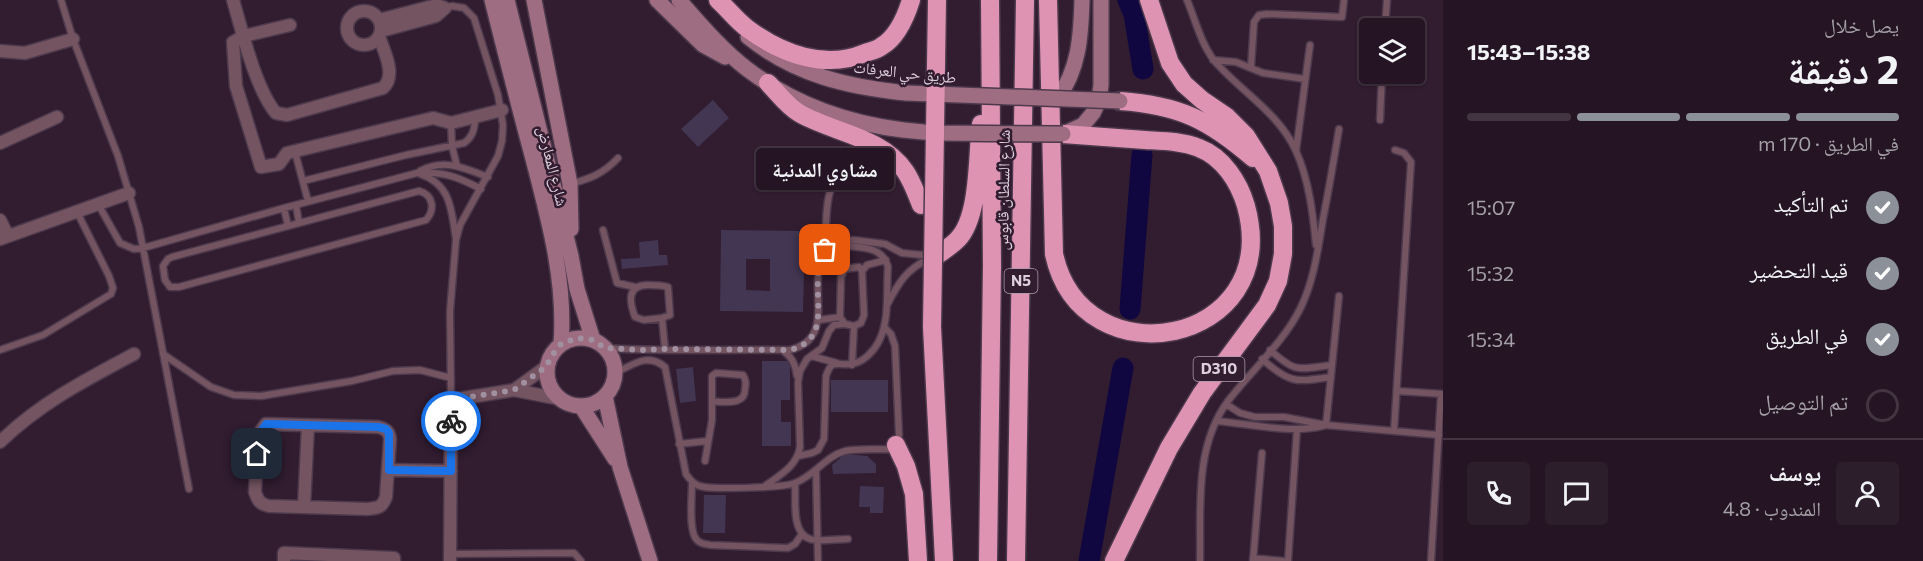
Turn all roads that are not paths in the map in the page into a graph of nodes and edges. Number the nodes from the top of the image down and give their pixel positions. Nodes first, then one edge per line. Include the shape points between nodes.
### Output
1 (61, 0) edge
2 (233, 0) edge
3 (372, 0) edge
4 (492, 0) edge
5 (507, 0) edge
6 (534, 0) edge
7 (657, 0) edge
8 (680, 0) edge
9 (716, 0) edge
10 (911, 0) edge
11 (937, 0) edge
12 (990, 0) edge
13 (1025, 0) edge
14 (1048, 0) edge
15 (1082, 0) edge
16 (1101, 0) edge
17 (1149, 0) edge
18 (1187, 0) edge
19 (1344, 0) edge
20 (1387, 0) edge
21 (445, 8) joint
22 (1386, 18) edge
23 (290, 25) dead end
24 (379, 26) junction
25 (244, 36) junction
26 (73, 39) junction
27 (1310, 45) dead end
28 (0, 51) edge
29 (990, 53) junction
30 (1213, 60) junction
31 (1251, 67) junction
32 (745, 68) junction
33 (1305, 78) junction
34 (768, 84) junction
35 (1382, 84) edge
36 (936, 96) junction
37 (1057, 99) junction
38 (1099, 100) junction
39 (1120, 101) joint
40 (502, 110) junction
41 (57, 117) dead end
42 (476, 117) junction
43 (1380, 120) dead end
44 (451, 123) junction
45 (1339, 129) dead end
46 (1231, 130) junction
47 (934, 133) junction
48 (1063, 134) junction
49 (0, 143) edge
50 (452, 146) junction
51 (1395, 150) dead end
52 (295, 151) junction
53 (1296, 151) junction
54 (618, 158) dead end
55 (457, 166) junction
56 (417, 173) junction
57 (488, 177) junction
58 (854, 178) dead end
59 (303, 181) junction
60 (570, 184) junction
61 (481, 189) junction
62 (129, 193) junction
63 (308, 201) junction
64 (98, 204) junction
65 (296, 205) junction
66 (284, 208) junction
67 (76, 212) junction
68 (0, 220) edge
69 (299, 223) junction
70 (288, 226) junction
71 (603, 230) dead end
72 (4, 237) edge
73 (456, 240) junction
74 (834, 245) junction
75 (143, 248) junction
76 (825, 250) junction
77 (1317, 255) junction
78 (572, 256) junction
79 (935, 257) junction
80 (886, 260) junction
81 (862, 270) junction
82 (635, 287) junction
83 (1339, 296) dead end
84 (886, 307) junction
85 (840, 317) junction
86 (662, 318) junction
87 (819, 320) junction
88 (844, 324) junction
89 (854, 326) junction
90 (884, 327) junction
91 (932, 327) junction
92 (561, 344) junction
93 (599, 344) junction
94 (665, 349) junction
95 (0, 350) edge
96 (782, 350) junction
97 (1270, 350) junction
98 (134, 354) dead end
99 (163, 354) junction
100 (812, 356) junction
101 (1262, 359) junction
102 (837, 363) junction
103 (852, 365) junction
104 (1332, 365) junction
105 (547, 366) junction
106 (615, 373) junction
107 (1331, 377) junction
108 (451, 378) junction
109 (798, 382) junction
110 (514, 390) junction
111 (1397, 391) junction
112 (1442, 394) edge
113 (605, 396) junction
114 (560, 399) junction
115 (451, 400) junction
116 (713, 402) junction
117 (1226, 404) junction
118 (581, 406) junction
119 (1255, 417) junction
120 (1217, 421) junction
121 (308, 425) junction
122 (1254, 425) junction
123 (1326, 425) junction
124 (1297, 429) junction
125 (1394, 431) junction
126 (1439, 435) junction
127 (707, 441) junction
128 (0, 442) edge
129 (679, 444) junction
130 (896, 445) junction
131 (1262, 453) dead end
132 (798, 456) junction
133 (705, 461) dead end
134 (620, 466) junction
135 (389, 470) junction
136 (816, 470) junction
137 (451, 471) junction
138 (692, 483) junction
139 (795, 484) junction
140 (764, 486) junction
141 (189, 489) dead end
142 (304, 507) junction
143 (802, 534) junction
144 (848, 539) dead end
145 (818, 540) junction
146 (450, 557) edge
147 (1253, 559) edge
148 (284, 561) edge
149 (394, 561) edge
150 (581, 561) edge
151 (650, 561) edge
152 (818, 561) edge
153 (918, 561) edge
154 (944, 561) edge
155 (988, 561) edge
156 (1016, 561) edge
157 (1114, 561) edge
158 (1200, 561) edge
159 (1283, 561) edge
160 (1288, 561) edge
161 (1431, 561) edge

1 - 26 lane
2 - 25 street
3 - 24 street
4 - 92 main road, شارع المعارض via 543,198 561,286
5 - 78 main road, شارع المعارض
6 - 60 main road
7 - 32 main road via 703,45
8 - 32 main road
9 - 10 highway via 748,29 778,48 807,59 834,61 884,46 904,21
9 - 36 main road, طريق حي العرفات, bridge via 743,33 787,63 848,85
11 - 36 highway, bridge
12 - 29 highway, شارع السلطان قابوس / N5
13 - 156 highway, شارع السلطان قابوس / N5
14 - 48 highway via 1054,254 1066,288 1094,315 1133,332 1167,334 1194,326 1218,311 1240,285 1251,244 1250,219 1242,192 1216,157 1198,147 1176,142
15 - 37 main road via 1078,54 1071,77
16 - 38 main road
17 - 46 highway via 1170,63 1184,84
18 - 30 lane
19 - 31 lane via 1342,17 1259,15 1254,22
20 - 22 lane
21 - 24 street via 436,16
21 - 40 lane via 464,8 474,18
23 - 25 street
24 - 25 street via 389,83 287,115 276,113 268,105
25 - 52 street via 233,42 236,86 261,167 279,164 287,153
26 - 28 street via 25,53
26 - 62 lane
27 - 33 lane
29 - 79 highway via 970,218 957,240
29 - 155 highway, شارع السلطان قابوس / N5
30 - 31 lane
30 - 53 lane via 1272,116
31 - 33 lane via 1263,73
32 - 34 main road
33 - 53 lane
34 - 47 main road, bridge via 851,121
34 - 91 highway, bridge via 796,112 869,142 888,153 904,170 921,205
35 - 43 lane
36 - 37 main road, طريق حي العرفات, bridge
36 - 47 highway, bridge
37 - 38 main road, طريق حي العرفات, bridge
38 - 39 main road, طريق حي العرفات, bridge
38 - 48 main road via 1083,125
39 - 46 highway via 1191,115
40 - 42 street
40 - 57 lane via 502,141
41 - 49 street
42 - 44 street
42 - 50 lane via 470,139
44 - 50 lane
44 - 52 street via 433,118
45 - 77 lane
46 - 157 highway, D310 via 1246,135 1269,171 1279,203 1283,254 1278,281 1267,305 1202,393 1169,448
47 - 48 main road, bridge
47 - 91 highway, bridge
50 - 55 lane
50 - 59 lane
51 - 111 lane via 1411,162
52 - 59 lane
53 - 77 lane via 1313,215
54 - 60 lane via 599,174
55 - 56 lane via 436,165
55 - 57 lane
56 - 61 lane via 447,174
56 - 63 lane
56 - 73 lane via 430,177 449,199
57 - 61 lane
58 - 76 lane via 832,188
59 - 63 lane
60 - 78 main road
61 - 73 lane via 460,225
62 - 64 street
62 - 75 lane
63 - 65 lane
64 - 67 street
64 - 75 lane via 120,243
65 - 66 lane
65 - 69 lane
66 - 70 lane
66 - 75 lane
67 - 72 street
67 - 95 lane via 109,276 111,294 43,335
68 - 72 street
69 - 70 lane
69 - 70 lane via 419,191 429,196 432,209 426,220 420,222 179,287 167,284 163,266 168,259
71 - 82 lane via 617,283
73 - 108 lane via 450,311
74 - 76 lane
74 - 79 lane via 853,240
74 - 80 lane via 873,249
75 - 99 lane
76 - 87 lane via 818,278
77 - 97 lane via 1301,307
78 - 93 main road, شارع المعارض via 577,289
79 - 84 lane via 911,269
80 - 81 lane
80 - 84 lane
81 - 85 lane via 845,269 841,277
81 - 89 lane via 864,315 861,323
82 - 86 lane via 635,317
82 - 86 lane via 668,287 670,315
83 - 104 lane
84 - 90 lane
85 - 87 lane
85 - 88 lane
86 - 94 lane
87 - 96 lane via 808,341 798,348
88 - 89 lane
88 - 100 lane via 834,325 822,348
89 - 103 lane
90 - 103 lane via 872,352
90 - 130 lane via 895,346 899,435
91 - 154 highway, bridge
92 - 93 main road via 577,338
92 - 105 main road
93 - 94 lane
93 - 106 main road via 614,364
94 - 96 lane
96 - 109 lane via 794,361
97 - 101 lane
97 - 104 lane via 1295,368
98 - 128 street via 56,397
99 - 108 lane via 212,387 234,394 261,396 393,371 420,370
99 - 141 lane
100 - 102 lane
100 - 109 lane via 802,364
101 - 107 lane via 1290,379
101 - 117 lane
102 - 103 lane
102 - 132 lane via 826,376 824,440 818,450
104 - 107 lane
105 - 110 street
105 - 114 main road via 549,384
106 - 113 main road
106 - 129 lane via 644,360 665,367
107 - 123 lane
108 - 115 lane
109 - 132 lane
110 - 114 street
110 - 115 street
111 - 112 lane
111 - 125 lane
112 - 126 lane
113 - 118 main road
113 - 134 main road
114 - 118 main road
115 - 137 street
116 - 116 lane via 743,398 743,375 712,376
116 - 127 lane
117 - 119 lane
117 - 120 lane
118 - 134 main road
119 - 122 lane
119 - 123 lane via 1291,418
120 - 122 lane
120 - 158 lane via 1203,466
121 - 135 street via 386,429 390,439
121 - 142 street
121 - 142 street via 266,424 261,429 255,492 261,504
122 - 124 lane
123 - 124 lane
123 - 125 lane
124 - 160 lane
125 - 126 lane
126 - 161 lane
127 - 129 lane
127 - 133 lane
129 - 138 lane
130 - 136 lane via 891,449 846,451
130 - 153 highway via 914,494
131 - 147 lane
132 - 140 lane via 788,470
134 - 151 main road
135 - 137 street
135 - 142 street via 386,497 379,508
136 - 139 lane
136 - 145 lane
137 - 146 street
138 - 140 lane via 702,487
138 - 143 lane via 692,530 695,540 701,543 788,548
139 - 140 lane
139 - 143 lane via 797,526
143 - 145 lane
144 - 145 lane
145 - 152 lane
146 - 150 lane via 574,553
147 - 159 lane
148 - 149 street via 284,553

